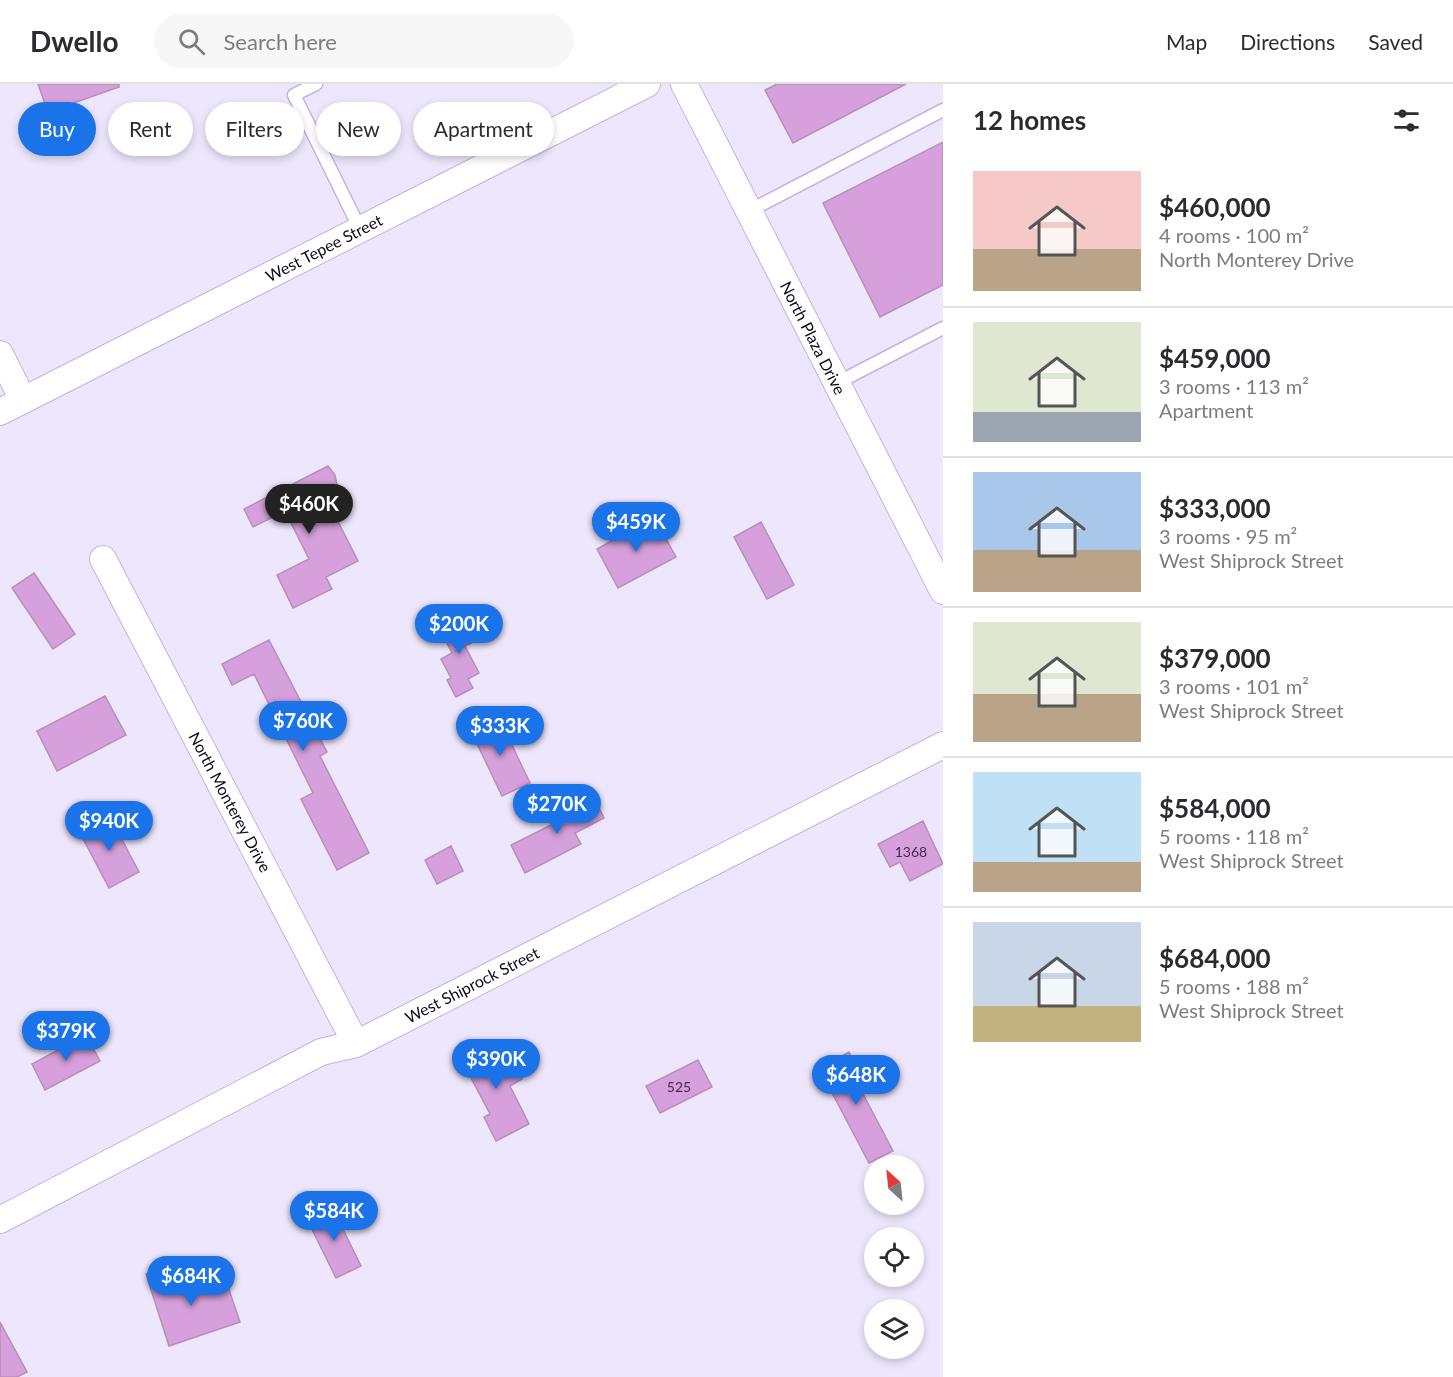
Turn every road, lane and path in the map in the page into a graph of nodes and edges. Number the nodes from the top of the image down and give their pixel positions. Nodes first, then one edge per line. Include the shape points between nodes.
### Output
1 (316, 84) edge
2 (647, 84) edge
3 (684, 84) edge
4 (943, 110) edge
5 (749, 211) junction
6 (360, 229) junction
7 (943, 328) edge
8 (0, 354) edge
9 (837, 383) junction
10 (23, 400) junction
11 (0, 412) edge
12 (103, 560) dead end
13 (943, 591) edge
14 (943, 745) edge
15 (356, 1044) junction
16 (0, 1220) edge

1 - 6 lane via 294,95
2 - 6 street, West Tepee Street
3 - 5 street, North Plaza Drive
4 - 5 lane
5 - 9 street, North Plaza Drive
6 - 10 street, West Tepee Street
7 - 9 lane
8 - 10 street
9 - 13 street, North Plaza Drive
10 - 11 street, West Tepee Street
12 - 15 street, North Monterey Drive
14 - 15 street, West Shiprock Street
15 - 16 street, West Shiprock Street via 321,1052

